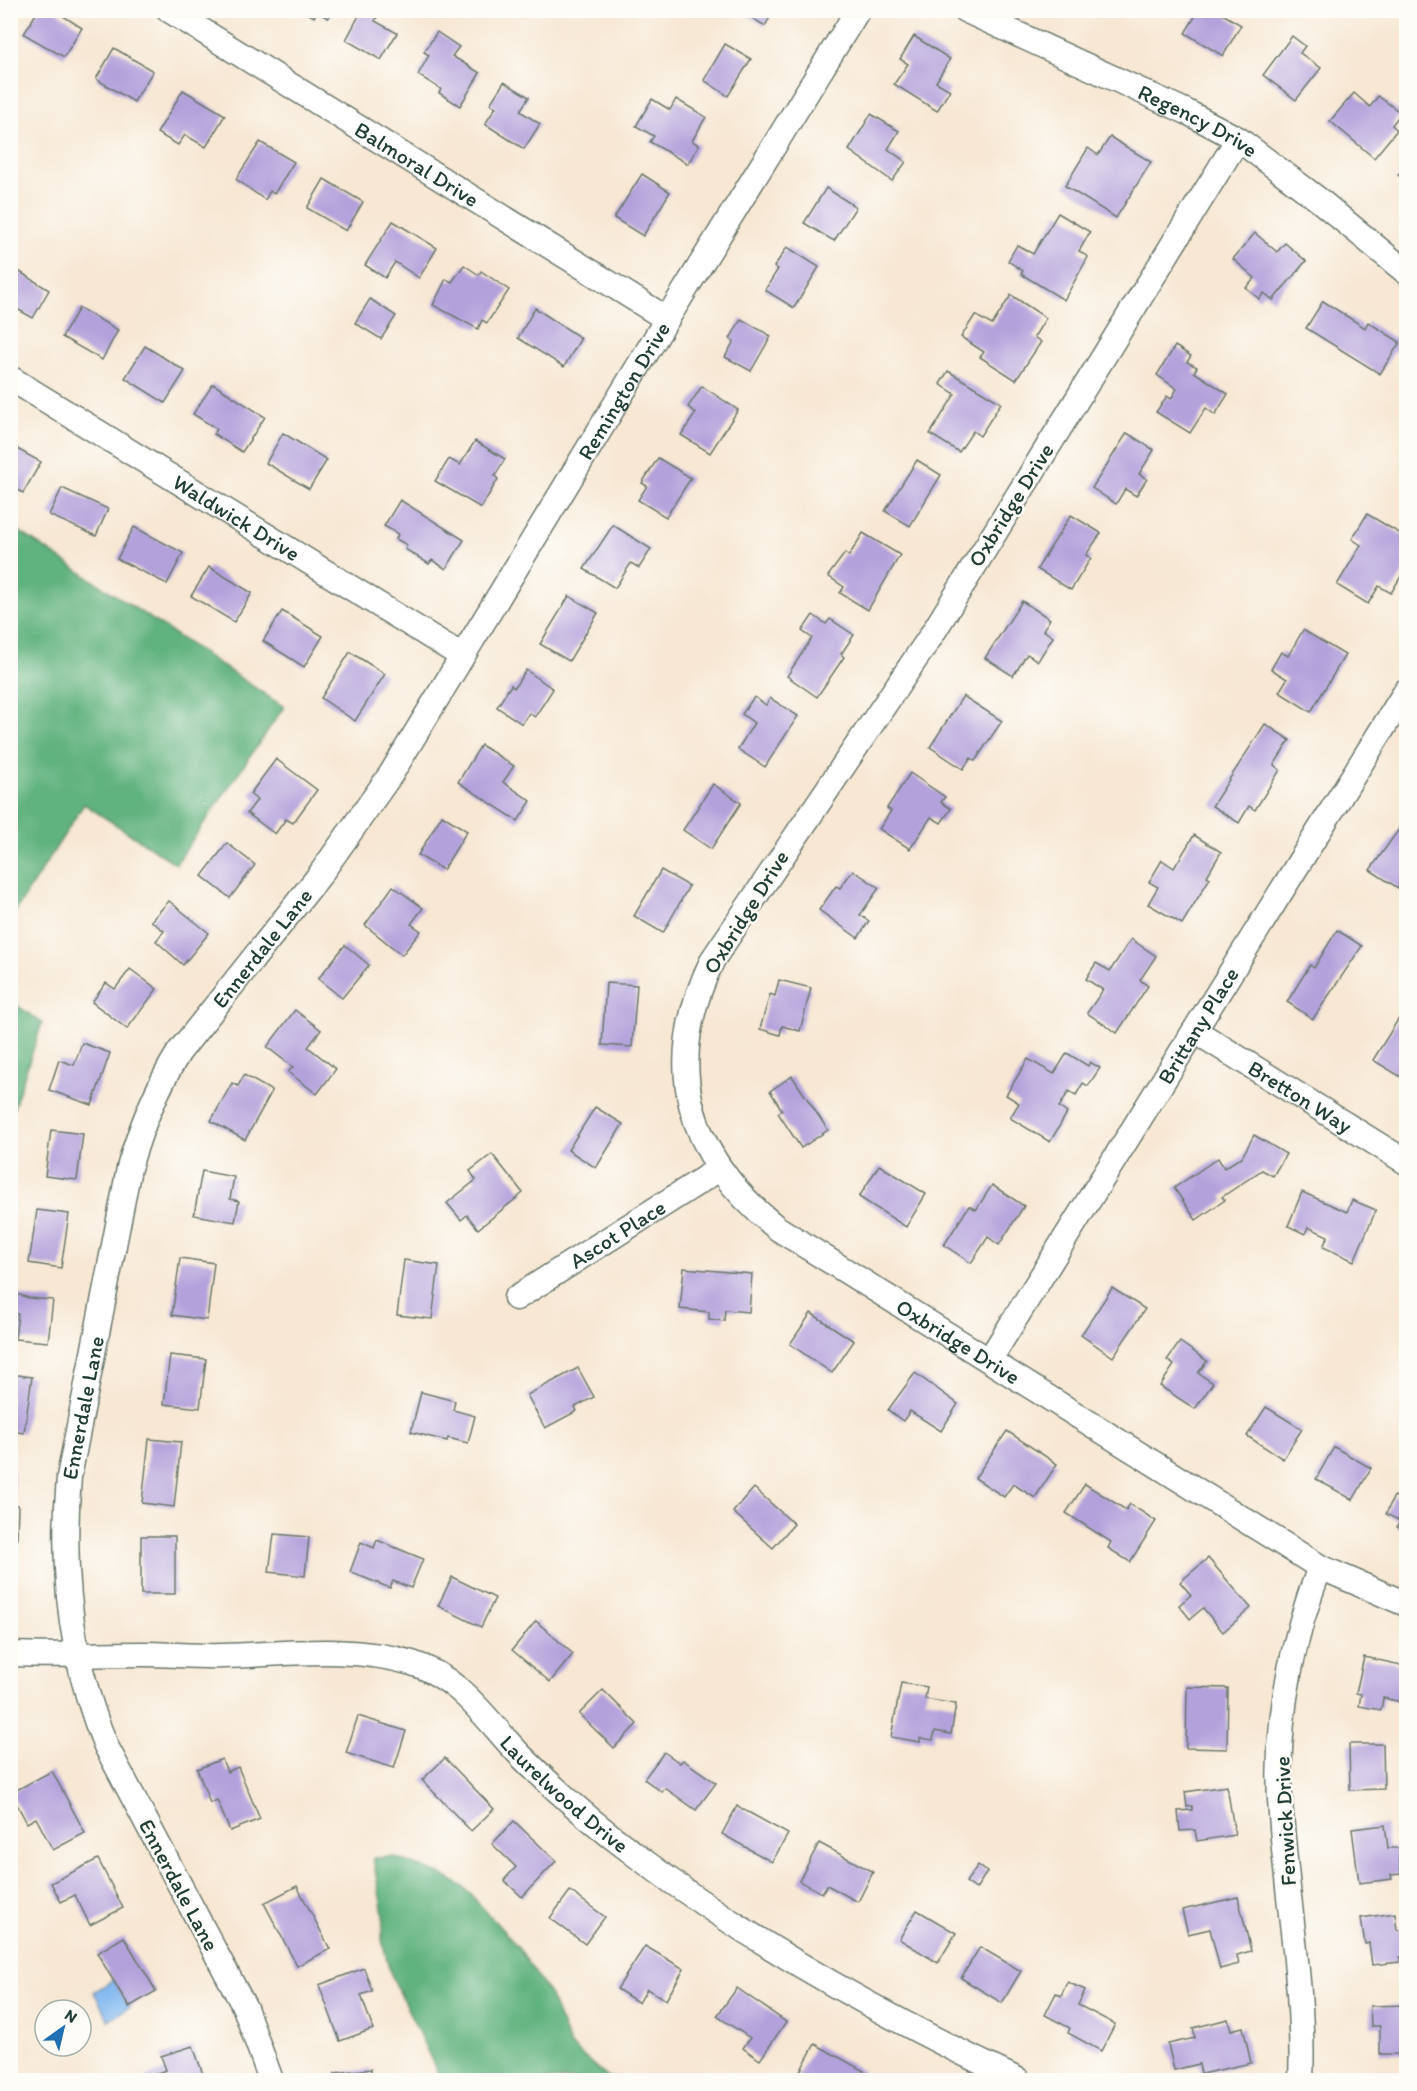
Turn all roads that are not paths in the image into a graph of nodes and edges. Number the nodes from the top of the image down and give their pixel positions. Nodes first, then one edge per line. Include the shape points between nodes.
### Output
1 (169, 10) edge
2 (858, 10) edge
3 (965, 10) edge
4 (1238, 139) junction
5 (1407, 272) edge
6 (667, 318) junction
7 (10, 378) edge
8 (462, 656) junction
9 (1407, 691) edge
10 (392, 774) joint
11 (1195, 1031) junction
12 (1407, 1162) edge
13 (719, 1169) junction
14 (516, 1298) dead end
15 (990, 1359) junction
16 (1320, 1567) junction
17 (1407, 1604) edge
18 (10, 1654) edge
19 (77, 1655) junction
20 (271, 2080) edge
21 (1018, 2080) edge
22 (1301, 2080) edge

1 - 6 street, Balmoral Drive
2 - 6 street, Remington Drive
3 - 4 street, Regency Drive
4 - 5 street, Regency Drive
4 - 13 street, Oxbridge Drive via 930,636 713,958 692,1010 685,1069 693,1118
6 - 8 street, Remington Drive
7 - 8 street, Waldwick Drive
8 - 10 street, Remington Drive
9 - 11 street, Brittany Place
10 - 19 street, Ennerdale Lane via 320,876 179,1052 155,1093 138,1134 69,1477 65,1519
11 - 12 street, Bretton Way
11 - 15 street, Brittany Place
13 - 14 street, Ascot Place
13 - 15 street, Oxbridge Drive via 777,1228
15 - 16 street, Oxbridge Drive
16 - 17 street, Oxbridge Drive
16 - 22 street, Fenwick Drive via 1294,1654 1280,1741 1280,1798 1302,2026
18 - 19 street, Laurelwood Drive
19 - 20 street, Ennerdale Lane via 92,1712 106,1746 245,2008
19 - 21 street, Laurelwood Drive via 348,1653 393,1659 432,1671 475,1703 557,1791 685,1891 946,2046

